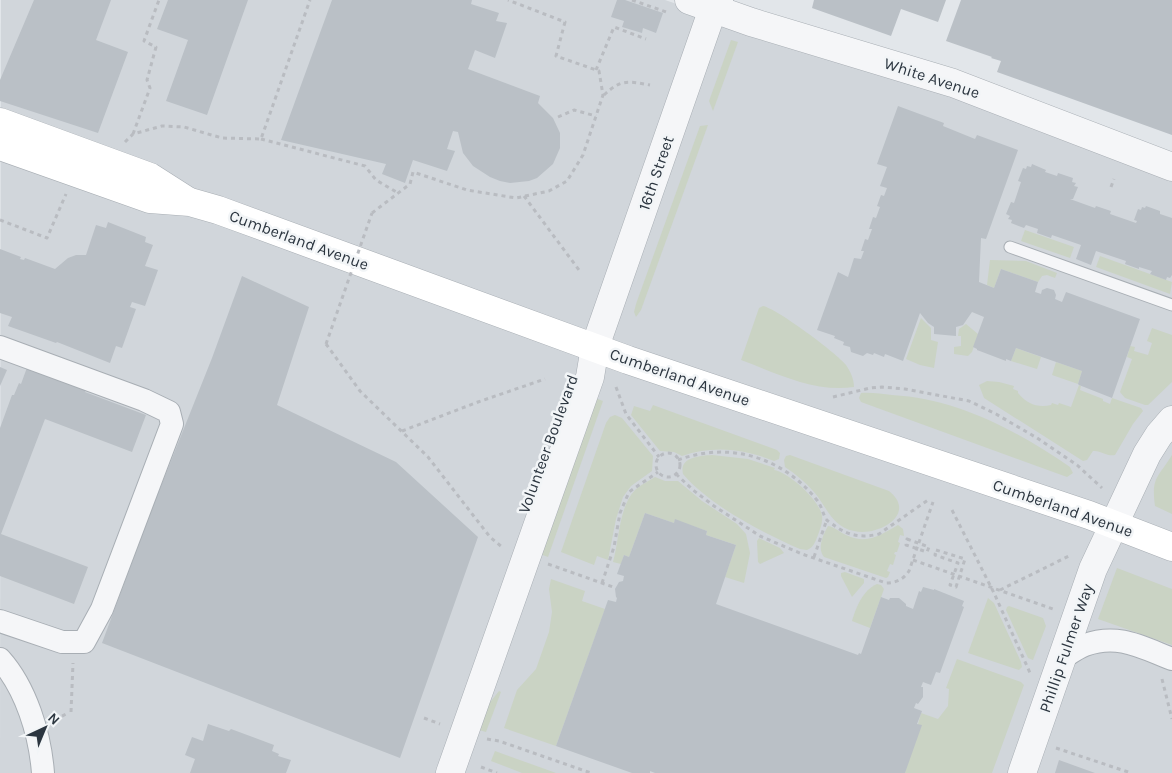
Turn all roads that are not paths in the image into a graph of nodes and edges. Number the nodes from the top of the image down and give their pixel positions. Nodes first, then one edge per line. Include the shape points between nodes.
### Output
1 (689, 0) edge
2 (717, 5) edge
3 (0, 122) edge
4 (0, 146) edge
5 (1172, 167) edge
6 (190, 202) junction
7 (1010, 247) dead end
8 (1172, 305) edge
9 (0, 347) edge
10 (595, 347) junction
11 (1172, 420) edge
12 (1115, 524) junction
13 (1172, 547) edge
14 (0, 621) edge
15 (0, 659) edge
16 (1061, 659) junction
17 (1170, 659) edge
18 (43, 773) edge
19 (430, 773) edge
20 (450, 773) edge
21 (1022, 773) edge

1 - 2 street, White Avenue
2 - 5 street, White Avenue via 751,22 952,83
2 - 10 street, 16th Street
3 - 6 main road, Cumberland Avenue via 150,176
4 - 6 main road, Cumberland Avenue via 150,199
6 - 10 main road, Cumberland Avenue
7 - 8 lane
9 - 14 street via 144,400 169,412 172,424 102,609 84,642 62,642
10 - 12 main road, Cumberland Avenue
10 - 19 street, Volunteer Boulevard via 572,371
10 - 20 street, Volunteer Boulevard via 590,377
11 - 12 street, Phillip Fulmer Way via 1147,454
12 - 13 main road, Cumberland Avenue
12 - 16 street, Phillip Fulmer Way via 1093,569
15 - 18 street via 13,675 30,714
16 - 17 street via 1085,645 1109,640 1123,640
16 - 21 street, Phillip Fulmer Way

